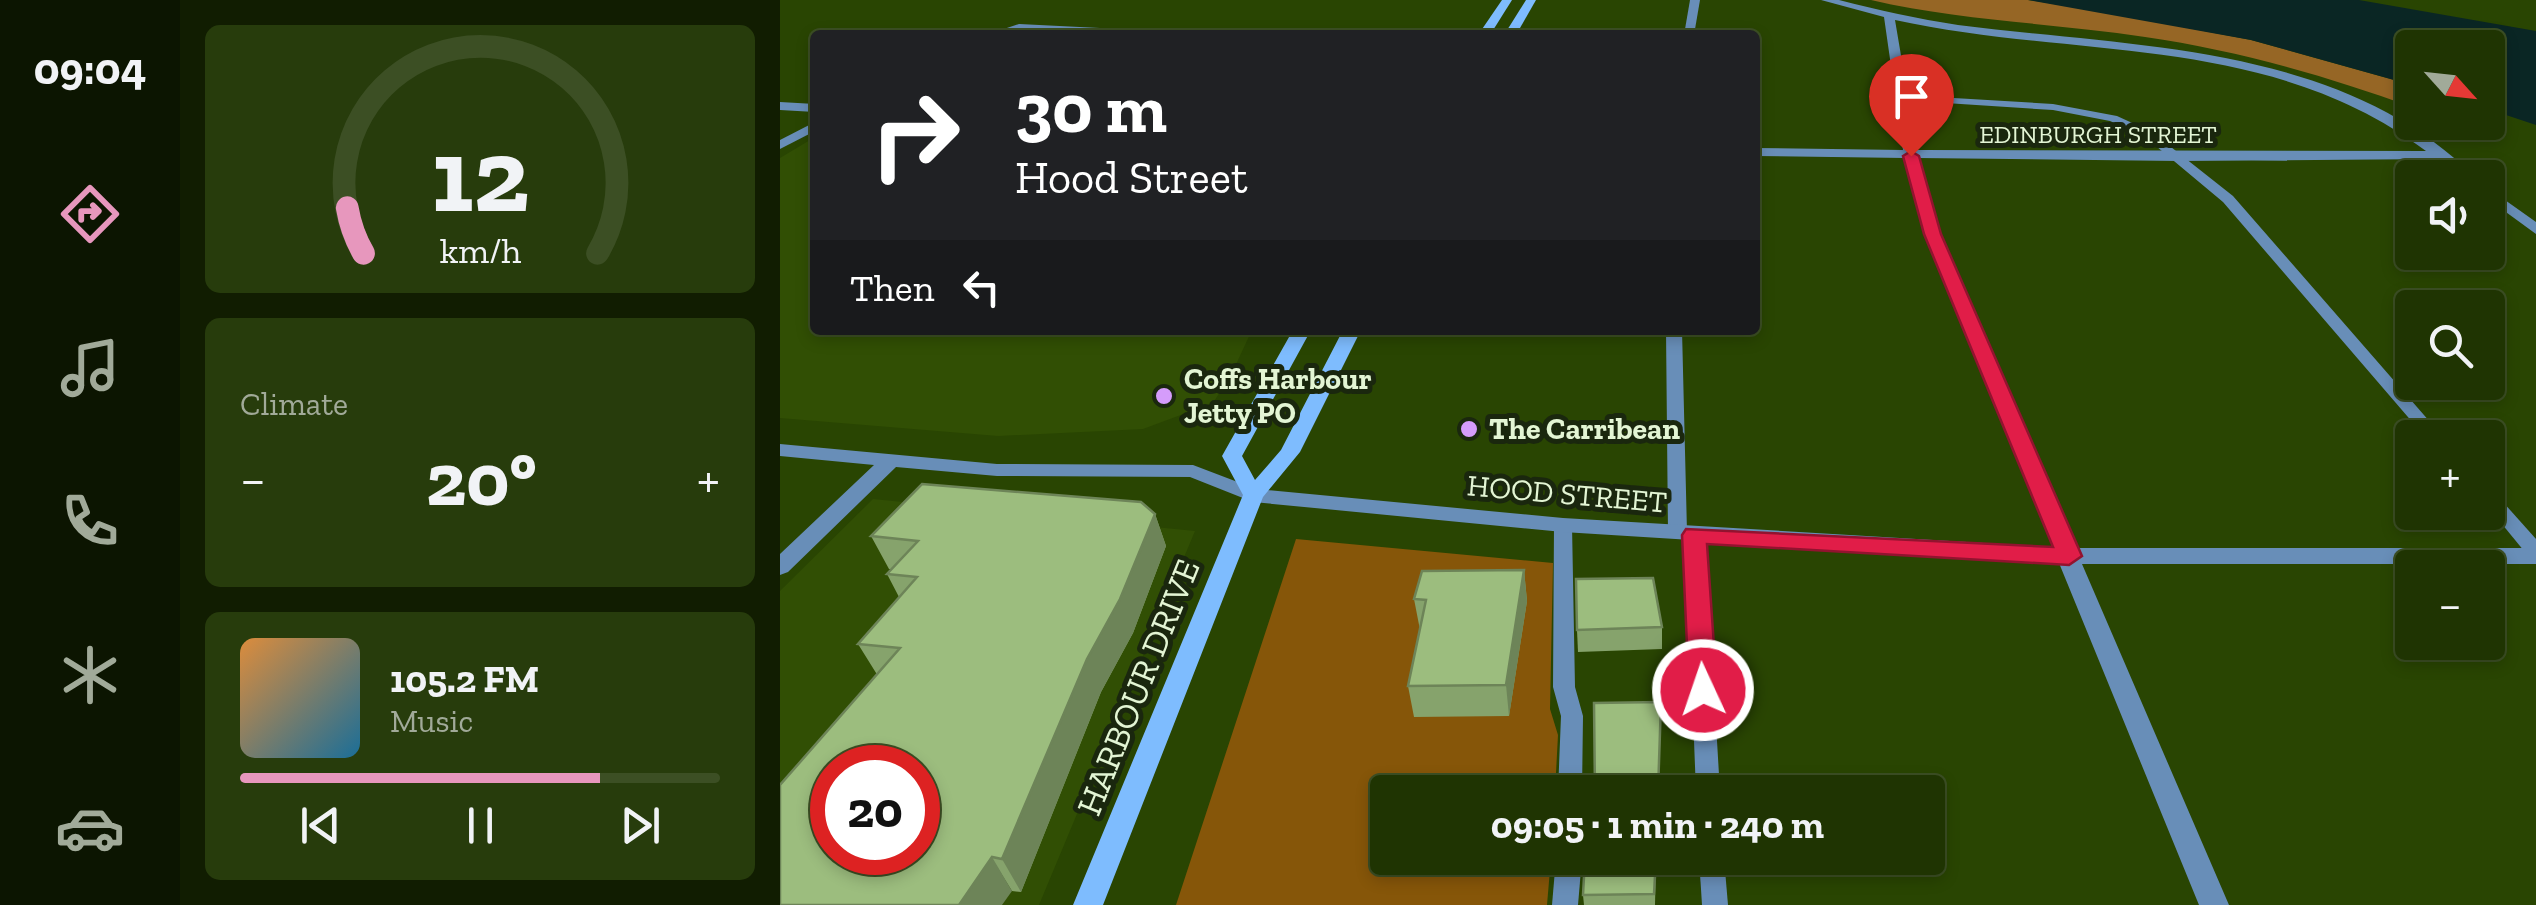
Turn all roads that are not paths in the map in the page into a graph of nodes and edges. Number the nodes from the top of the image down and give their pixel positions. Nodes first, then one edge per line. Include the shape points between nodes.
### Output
1 (1507, 0) edge
2 (1531, 0) edge
3 (1695, 0) edge
4 (1826, 0) edge
5 (1889, 16) junction
6 (1007, 30) edge
7 (1091, 30) edge
8 (1487, 30) edge
9 (1513, 30) edge
10 (1690, 30) edge
11 (1903, 98) junction
12 (780, 106) edge
13 (810, 108) edge
14 (810, 129) edge
15 (780, 146) edge
16 (1760, 152) edge
17 (2440, 155) junction
18 (1911, 156) junction
19 (2178, 158) junction
20 (2446, 160) edge
21 (2505, 205) edge
22 (2536, 229) edge
23 (1299, 335) edge
24 (1349, 335) edge
25 (1674, 335) edge
26 (2420, 420) edge
27 (780, 450) edge
28 (891, 460) junction
29 (1253, 494) junction
30 (2505, 517) edge
31 (1563, 525) junction
32 (1686, 534) junction
33 (2536, 554) edge
34 (2069, 556) junction
35 (780, 567) edge
36 (1570, 775) edge
37 (1707, 775) edge
38 (1568, 875) edge
39 (1713, 875) edge
40 (1088, 905) edge
41 (1565, 905) edge
42 (1714, 905) edge
43 (2214, 905) edge

1 - 8 street
2 - 9 street
3 - 10 lane
4 - 5 street
5 - 11 street
5 - 17 street via 2161,48 2285,76 2350,99
6 - 7 lane
11 - 18 street
11 - 19 lane via 2053,107 2113,118
12 - 13 street
14 - 15 street
16 - 18 street, EDINBURGH STREET
17 - 19 street, EDINBURGH STREET
17 - 20 street
18 - 19 street, EDINBURGH STREET
18 - 34 street via 1932,234
19 - 26 lane via 2228,199
21 - 22 street
23 - 29 street via 1232,456
24 - 29 street, HARBOUR DRIVE via 1290,452
25 - 32 lane
27 - 28 street, HOOD STREET
28 - 29 street, HOOD STREET via 997,470 1194,471
28 - 35 street
29 - 31 street, HOOD STREET
29 - 40 street, HARBOUR DRIVE
30 - 33 lane
31 - 32 street, HOOD STREET
31 - 36 lane
32 - 34 street, HOOD STREET
32 - 37 lane
33 - 34 street, HOOD STREET
34 - 43 street
38 - 41 lane
39 - 42 lane

